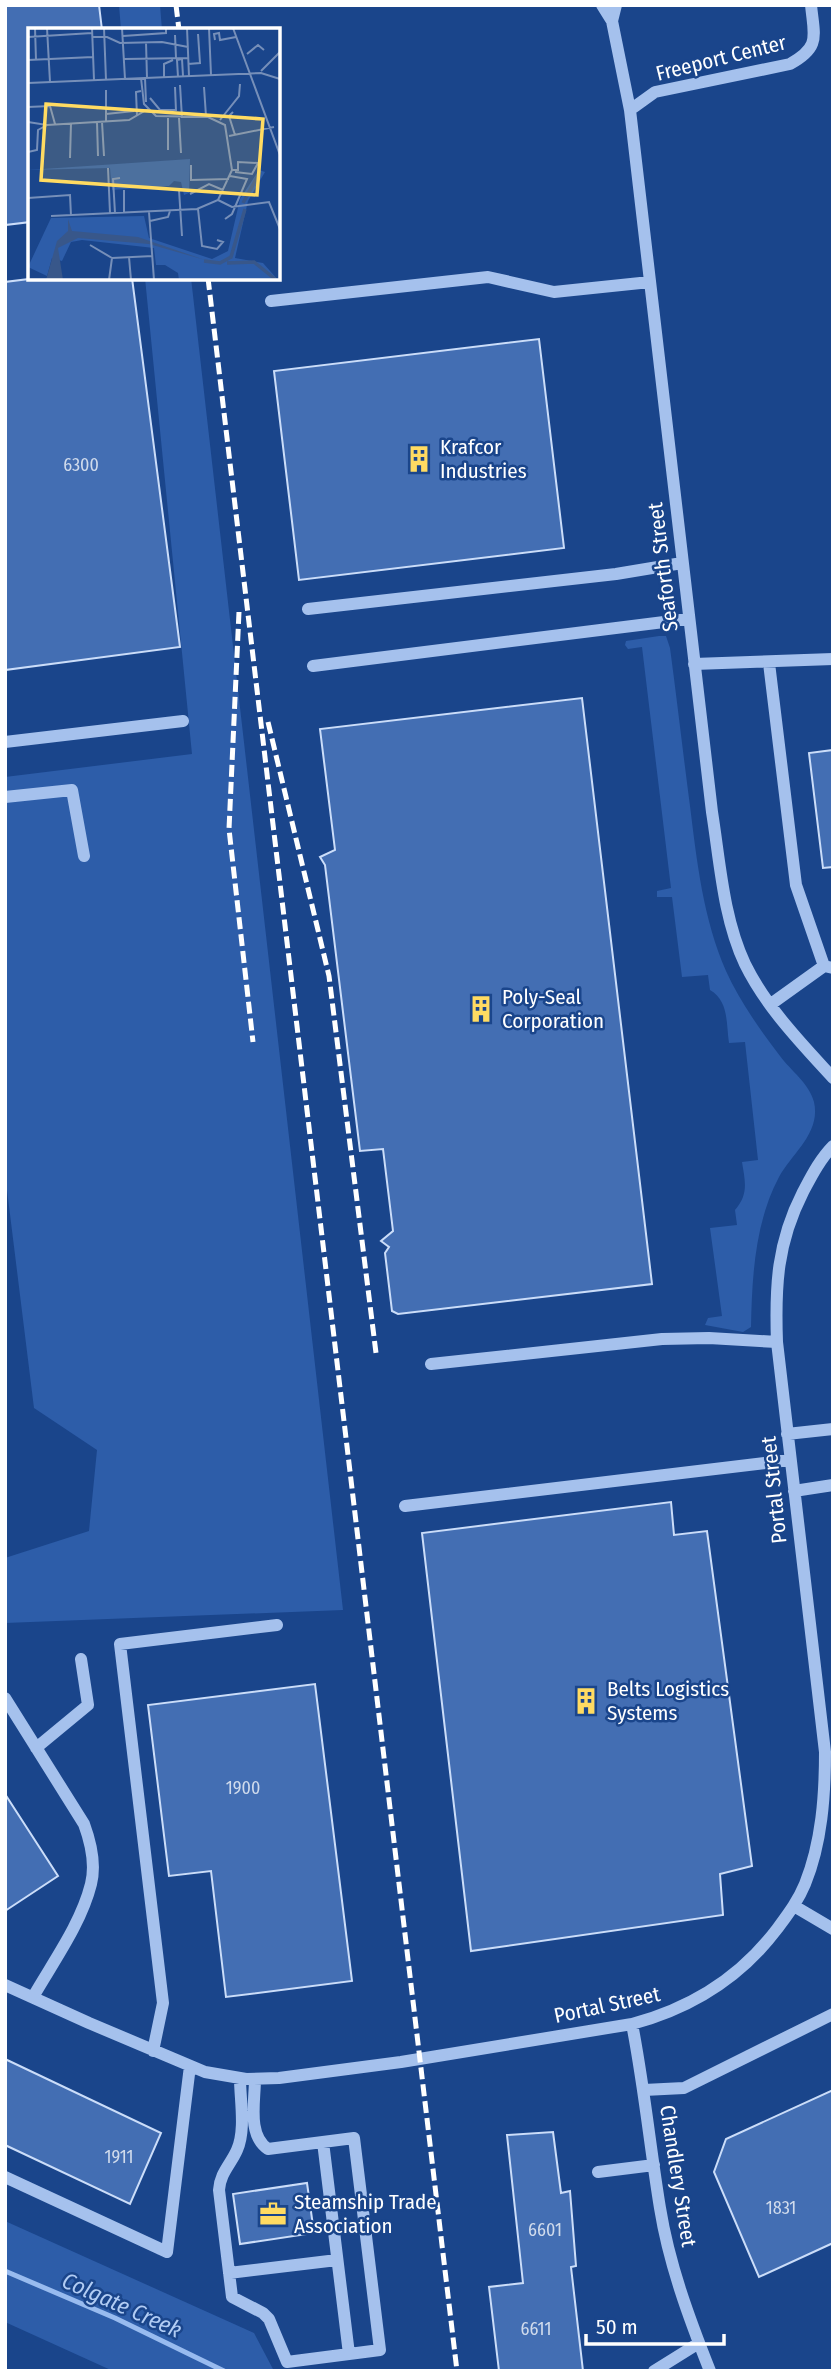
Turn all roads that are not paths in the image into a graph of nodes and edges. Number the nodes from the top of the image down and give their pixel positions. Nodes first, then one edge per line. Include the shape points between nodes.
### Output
1 (602, 5) edge
2 (616, 5) edge
3 (811, 5) edge
4 (612, 21) junction
5 (630, 110) junction
6 (650, 282) junction
7 (271, 301) dead end
8 (682, 563) junction
9 (308, 609) dead end
10 (688, 618) junction
11 (833, 659) edge
12 (769, 663) junction
13 (694, 664) junction
14 (313, 666) dead end
15 (183, 721) dead end
16 (5, 742) edge
17 (5, 797) edge
18 (84, 856) dead end
19 (828, 967) edge
20 (771, 1004) junction
21 (833, 1078) edge
22 (833, 1146) edge
23 (777, 1342) junction
24 (431, 1364) dead end
25 (833, 1429) edge
26 (787, 1434) junction
27 (790, 1460) junction
28 (833, 1485) edge
29 (794, 1490) junction
30 (405, 1506) dead end
31 (277, 1625) dead end
32 (81, 1659) dead end
33 (5, 1698) edge
34 (36, 1748) junction
35 (829, 1751) edge
36 (794, 1906) junction
37 (833, 1929) edge
38 (5, 1984) edge
39 (33, 1997) junction
40 (833, 2014) edge
41 (632, 2024) junction
42 (153, 2051) junction
43 (190, 2066) junction
44 (240, 2078) junction
45 (255, 2079) junction
46 (644, 2090) junction
47 (323, 2142) junction
48 (654, 2165) junction
49 (597, 2172) dead end
50 (5, 2177) edge
51 (337, 2260) junction
52 (229, 2273) junction
53 (699, 2343) junction
54 (349, 2354) junction
55 (654, 2371) edge
56 (710, 2371) edge

1 - 4 street
2 - 4 street
3 - 5 street, Freeport Center via 815,39 806,55 790,64 655,92
4 - 5 street, Seaforth Street
5 - 6 street, Seaforth Street
6 - 7 street via 554,292 488,277
6 - 8 street, Seaforth Street
8 - 9 street
8 - 10 street, Seaforth Street
10 - 13 street, Seaforth Street
10 - 14 street
11 - 12 street
12 - 13 street
12 - 19 street via 796,886
13 - 20 street, Seaforth Street via 728,912 744,961
15 - 16 street
17 - 18 street via 72,790
19 - 20 street
20 - 21 street, Seaforth Street
22 - 23 street, Portal Street via 810,1179 782,1241
23 - 24 street via 662,1339
23 - 26 street, Portal Street
25 - 26 street
26 - 27 street, Portal Street
27 - 29 street, Portal Street
27 - 30 street
28 - 29 street
29 - 35 street, Portal Street
31 - 42 street via 120,1644 163,2003
32 - 34 street via 88,1705
33 - 34 street
34 - 39 street via 84,1824 93,1863 80,1912
35 - 36 street, Portal Street via 820,1828
36 - 37 street
36 - 41 street, Portal Street via 765,1945 711,1992
38 - 39 street, Portal Street
39 - 42 street, Portal Street
40 - 46 street via 684,2088
41 - 45 street, Portal Street via 401,2062
41 - 46 street, Chandlery Street
42 - 43 street, Portal Street
43 - 44 street, Portal Street
43 - 50 street via 167,2252
44 - 45 street, Portal Street
44 - 52 street via 240,2138 219,2190
45 - 47 street via 254,2121 261,2144 268,2149
46 - 48 street, Chandlery Street
47 - 51 street
47 - 54 street via 354,2138 358,2165 380,2350
48 - 49 street
48 - 53 street, Chandlery Street via 681,2296
51 - 52 street
51 - 54 street
52 - 54 street via 232,2297 264,2313 288,2362
53 - 55 street
53 - 56 street, Chandlery Street

